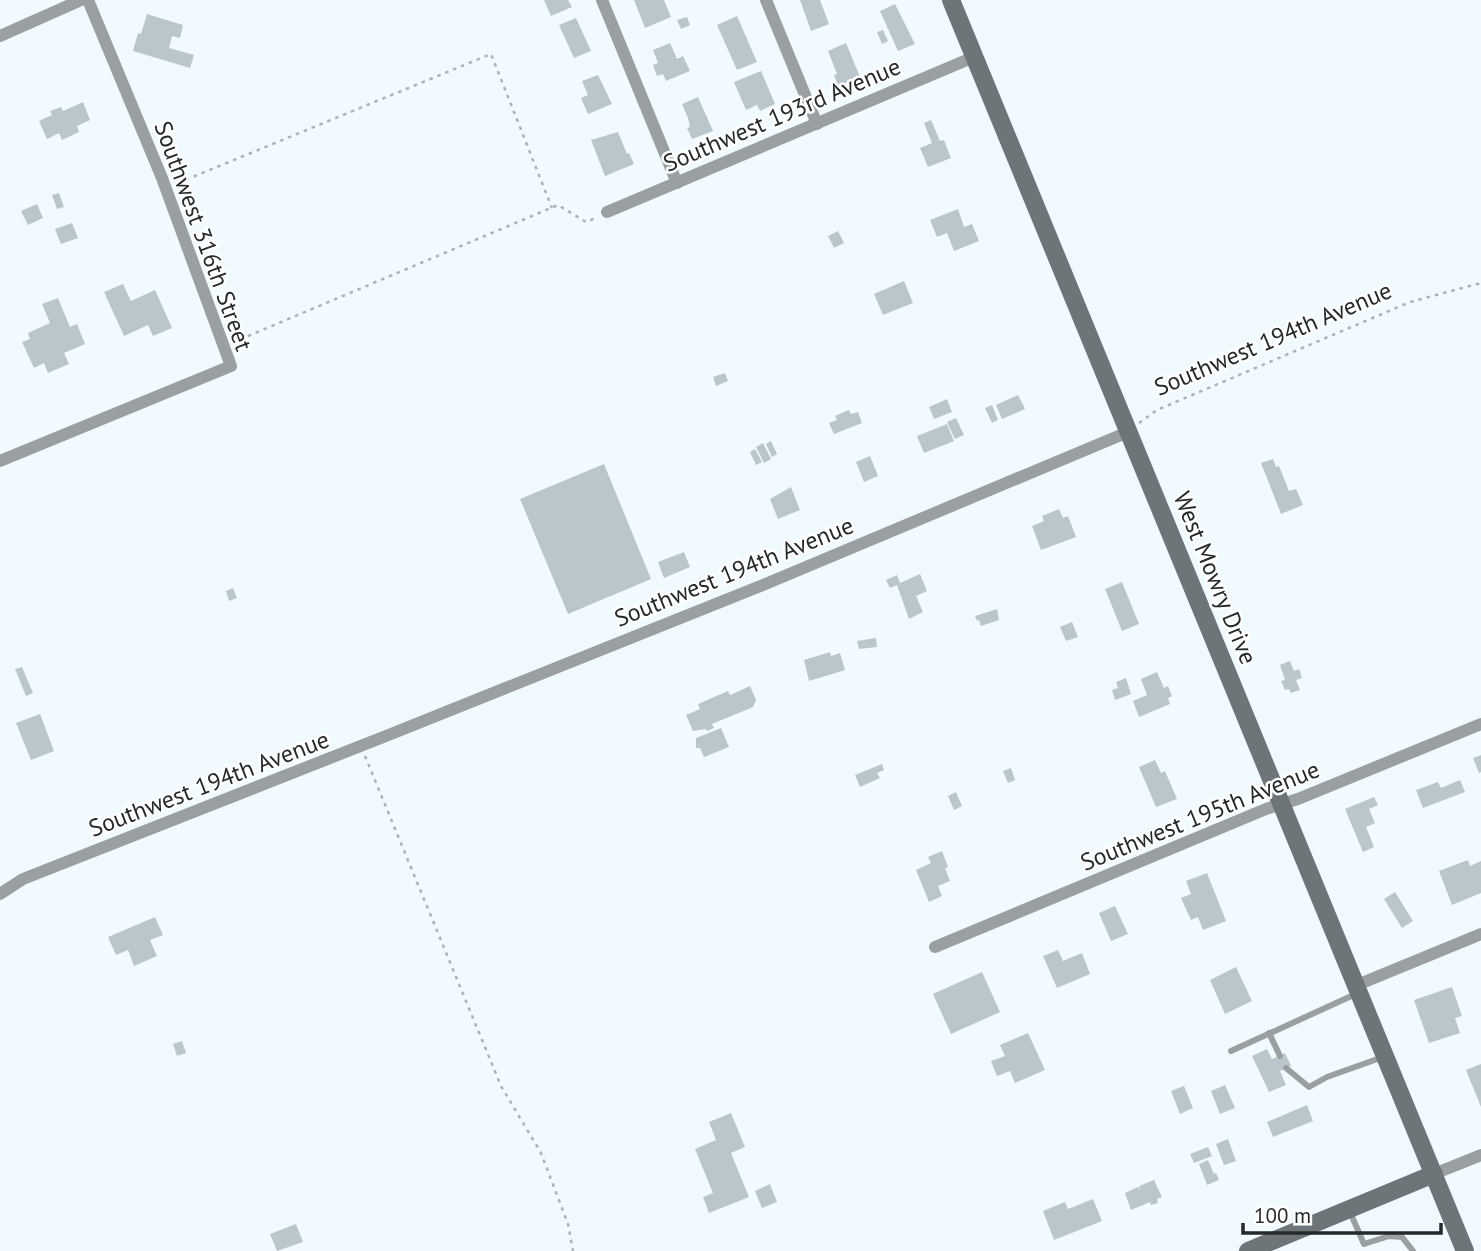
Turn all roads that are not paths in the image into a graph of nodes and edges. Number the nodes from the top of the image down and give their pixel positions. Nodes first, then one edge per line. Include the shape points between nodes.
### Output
1 (81, 0) edge
2 (88, 0) edge
3 (602, 0) edge
4 (766, 0) edge
5 (951, 0) edge
6 (0, 36) edge
7 (974, 57) junction
8 (817, 124) junction
9 (677, 183) junction
10 (607, 212) road end
11 (1128, 432) junction
12 (0, 461) edge
13 (1481, 724) edge
14 (1281, 805) junction
15 (0, 894) edge
16 (1481, 934) edge
17 (936, 947) dead end
18 (1358, 989) junction
19 (1269, 1033) junction
20 (1231, 1051) dead end
21 (1280, 1056) dead end
22 (1385, 1056) junction
23 (1286, 1068) dead end
24 (1481, 1155) edge
25 (1434, 1174) junction
26 (1349, 1210) junction
27 (1366, 1247) edge
28 (1248, 1251) edge
29 (1413, 1251) edge
30 (1465, 1251) edge

1 - 6 street
2 - 12 street, Southwest 316th Street via 166,188 231,366
3 - 9 street
4 - 8 street
5 - 7 street, West Mowry Drive
7 - 8 street, Southwest 193rd Avenue
7 - 11 street, West Mowry Drive
8 - 9 street, Southwest 193rd Avenue
9 - 10 street, Southwest 193rd Avenue
11 - 14 street, West Mowry Drive
11 - 15 street, Southwest 194th Avenue via 750,590 23,879
13 - 14 street, Southwest 195th Avenue
14 - 17 street, Southwest 195th Avenue
14 - 18 street, West Mowry Drive
16 - 18 street
18 - 19 lane
18 - 22 street, West Mowry Drive
19 - 20 lane
19 - 21 lane
22 - 23 lane via 1309,1087
22 - 25 street, West Mowry Drive
24 - 25 street
25 - 26 street
25 - 30 street, West Mowry Drive
26 - 27 lane
26 - 28 street
27 - 29 lane via 1389,1236 1402,1237

